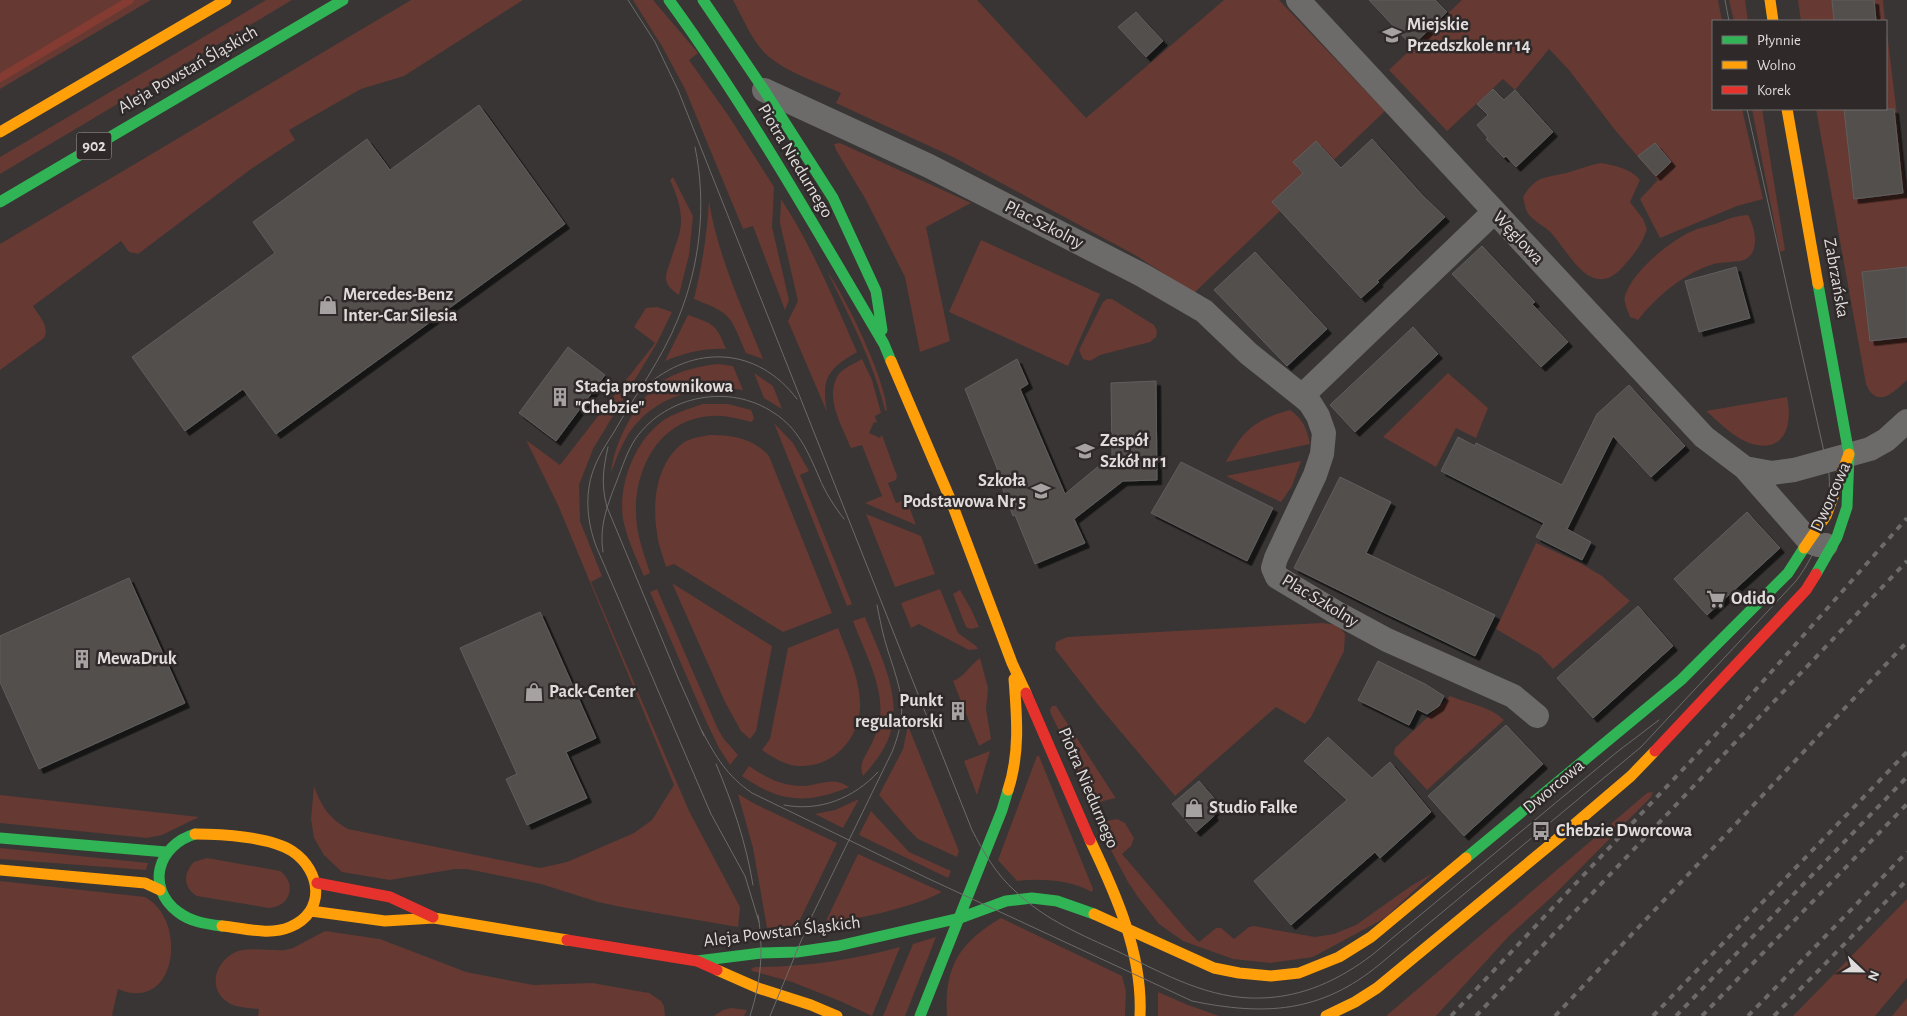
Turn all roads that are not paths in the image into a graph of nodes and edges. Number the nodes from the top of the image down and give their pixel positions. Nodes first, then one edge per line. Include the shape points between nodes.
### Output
1 (226, 0) edge
2 (343, 0) edge
3 (669, 0) edge
4 (703, 0) edge
5 (1298, 0) edge
6 (1770, 0) edge
7 (1773, 20) edge
8 (764, 90) junction
9 (1787, 110) edge
10 (0, 132) edge
11 (0, 202) edge
12 (1494, 212) junction
13 (884, 344) junction
14 (1302, 396) junction
15 (1907, 421) edge
16 (1849, 454) junction
17 (1745, 468) junction
18 (1837, 537) junction
19 (1810, 542) junction
20 (1012, 663) junction
21 (1537, 716) dead end
22 (0, 838) edge
23 (166, 852) junction
24 (0, 870) edge
25 (1110, 882) junction
26 (317, 883) junction
27 (160, 890) junction
28 (311, 911) junction
29 (1135, 914) dead end
30 (434, 918) junction
31 (960, 918) junction
32 (1146, 926) dead end
33 (1126, 930) junction
34 (1170, 949) junction
35 (696, 961) junction
36 (930, 989) junction
37 (837, 1016) edge
38 (920, 1016) edge
39 (932, 1016) edge
40 (1140, 1016) edge
41 (1326, 1016) edge

1 - 10 main road
2 - 11 main road, Aleja Powstań Śląskich / 902
3 - 13 main road, Piotra Niedurnego via 741,104
4 - 8 main road, Piotra Niedurnego
5 - 12 street, Węglowa
6 - 7 main road
8 - 13 main road, Piotra Niedurnego via 832,198 852,238 876,292
8 - 14 street, Plac Szkolny via 929,166 1142,275 1204,311 1249,354
9 - 16 main road, Zabrzańska
12 - 14 street
12 - 17 street, Węglowa via 1704,437
13 - 20 main road, Piotra Niedurnego via 951,501
14 - 21 street, Plac Szkolny via 1318,416 1324,432 1322,454 1276,558 1277,578 1387,640 1513,696
15 - 16 street, Dworcowa via 1886,440 1870,449
16 - 17 street, Węglowa via 1772,473
16 - 18 main road, Dworcowa via 1847,507
16 - 19 main road, Dworcowa via 1826,516
17 - 19 street, Węglowa
18 - 19 street via 1827,545
18 - 41 main road, Dworcowa via 1806,590 1631,776 1377,988
19 - 34 main road, Dworcowa via 1788,573 1681,680 1371,937 1340,957 1299,973 1271,976 1214,968
20 - 25 main road, Piotra Niedurnego
20 - 31 main road, Piotra Niedurnego via 1017,723 1015,769
22 - 23 main road
23 - 26 main road via 176,842 195,834 243,838 292,851 313,871
23 - 27 main road via 160,868
24 - 27 main road via 145,883
25 - 29 main road
25 - 33 main road, Piotra Niedurnego
26 - 28 main road
26 - 30 main road, Aleja Powstań Śląskich via 390,897
27 - 28 main road via 167,902 195,921 263,932 287,930
28 - 30 main road, Aleja Powstań Śląskich via 384,921
30 - 35 main road, Aleja Powstań Śląskich
31 - 33 main road, Aleja Powstań Śląskich via 1006,901 1044,899 1085,910
31 - 35 main road, Aleja Powstań Śląskich via 838,946
31 - 36 main road, Piotra Niedurnego
32 - 34 main road
33 - 34 main road
33 - 40 main road, Piotra Niedurnego via 1141,984
35 - 37 main road, Aleja Powstań Śląskich via 758,988
36 - 38 main road
36 - 39 main road

